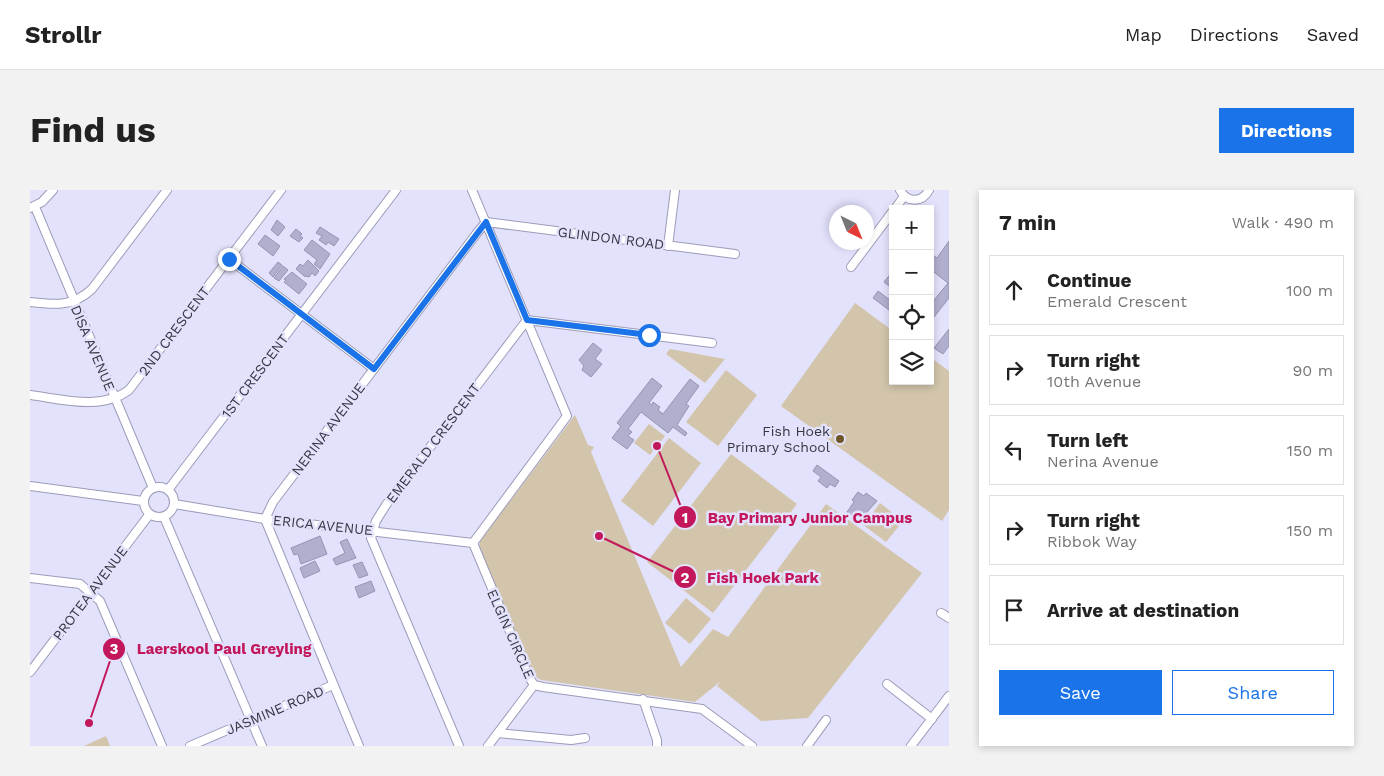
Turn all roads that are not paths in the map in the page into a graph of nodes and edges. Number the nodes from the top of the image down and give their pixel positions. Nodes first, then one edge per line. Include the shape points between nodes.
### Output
1 (54, 190) edge
2 (167, 190) edge
3 (281, 190) edge
4 (396, 190) edge
5 (472, 190) edge
6 (675, 190) edge
7 (929, 190) edge
8 (902, 193) edge
9 (896, 205) edge
10 (33, 207) edge
11 (889, 217) edge
12 (486, 222) junction
13 (668, 246) junction
14 (735, 254) dead end
15 (229, 259) junction
16 (851, 267) dead end
17 (74, 301) junction
18 (30, 302) edge
19 (302, 314) junction
20 (527, 320) junction
21 (712, 343) dead end
22 (374, 369) junction
23 (30, 395) edge
24 (115, 399) junction
25 (30, 486) edge
26 (153, 488) junction
27 (168, 490) junction
28 (143, 501) junction
29 (174, 504) junction
30 (149, 515) junction
31 (164, 517) junction
32 (265, 519) junction
33 (372, 530) junction
34 (473, 543) junction
35 (30, 578) edge
36 (91, 592) junction
37 (941, 613) dead end
38 (949, 618) edge
39 (30, 671) edge
40 (887, 684) dead end
41 (333, 685) junction
42 (534, 685) junction
43 (949, 696) edge
44 (643, 699) junction
45 (932, 719) junction
46 (826, 720) dead end
47 (251, 721) junction
48 (498, 733) junction
49 (586, 738) dead end
50 (162, 746) edge
51 (190, 746) edge
52 (262, 746) edge
53 (359, 746) edge
54 (458, 746) edge
55 (488, 746) edge
56 (657, 746) edge
57 (752, 746) edge
58 (807, 746) edge
59 (911, 746) edge

1 - 10 street
2 - 17 street via 92,289
3 - 15 street, 2ND CRESCENT
4 - 19 street, 1ST CRESCENT
5 - 12 street
6 - 13 street
7 - 8 street via 918,200
8 - 9 street
10 - 17 street, DISA AVENUE
11 - 16 street
12 - 13 street, GLINDON ROAD
12 - 20 street
12 - 22 street, NERINA AVENUE
13 - 14 street, GLINDON ROAD
15 - 19 street
15 - 24 street, 2ND CRESCENT via 129,390
17 - 18 street via 55,305
17 - 24 street, DISA AVENUE
19 - 22 street
19 - 27 street, 1ST CRESCENT
20 - 21 street
20 - 33 street, EMERALD CRESCENT via 386,505
20 - 34 street via 566,416
22 - 32 street, NERINA AVENUE via 273,502
23 - 24 street via 95,402
24 - 26 street, DISA AVENUE
25 - 28 street
26 - 27 street
26 - 28 street
27 - 29 street
28 - 30 street
29 - 31 street
29 - 32 street, ERICA AVENUE
30 - 31 street
30 - 36 street, PROTEA AVENUE
31 - 47 street
32 - 33 street, ERICA AVENUE
32 - 41 street
33 - 34 street, ERICA AVENUE
33 - 54 street via 370,538
34 - 42 street, ELGIN CIRCLE
35 - 36 street via 77,584
36 - 39 street, PROTEA AVENUE
36 - 50 street via 104,607
37 - 38 street
40 - 45 street
41 - 47 street, JASMINE ROAD
41 - 53 street
42 - 44 street, ELGIN CIRCLE
42 - 48 street
43 - 45 street
44 - 56 street via 658,740
44 - 57 street, ELGIN CIRCLE via 706,710
45 - 59 street
46 - 58 street
47 - 51 street, JASMINE ROAD
47 - 52 street
48 - 49 street via 571,740
48 - 55 street

